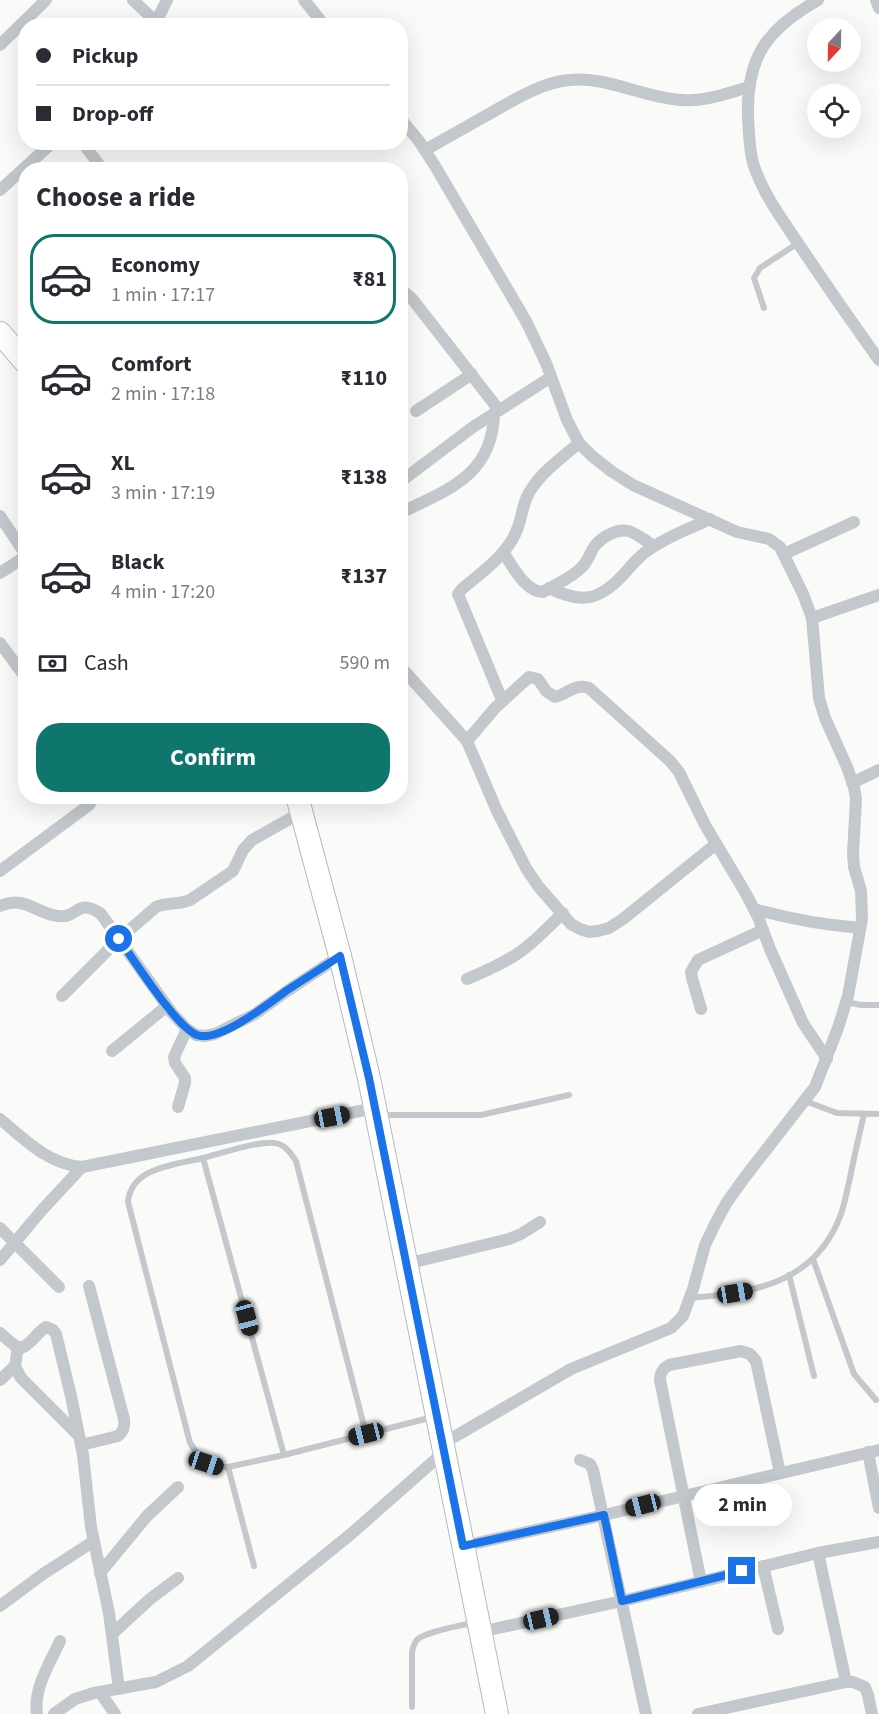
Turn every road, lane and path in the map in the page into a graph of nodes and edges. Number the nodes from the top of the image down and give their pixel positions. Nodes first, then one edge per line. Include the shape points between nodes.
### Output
1 (46, 0) edge
2 (133, 0) edge
3 (167, 0) edge
4 (304, 0) edge
5 (818, 0) edge
6 (876, 0) edge
7 (879, 8) edge
8 (28, 18) edge
9 (150, 18) edge
10 (158, 18) edge
11 (319, 18) edge
12 (18, 27) edge
13 (0, 45) edge
14 (749, 87) junction
15 (408, 128) edge
16 (44, 150) edge
17 (425, 150) junction
18 (31, 162) edge
19 (18, 174) edge
20 (0, 190) edge
21 (798, 243) junction
22 (408, 295) edge
23 (764, 308) dead end
24 (0, 333) edge
25 (18, 354) edge
26 (879, 360) edge
27 (472, 375) junction
28 (551, 377) junction
29 (416, 411) dead end
30 (497, 412) junction
31 (579, 443) junction
32 (408, 476) edge
33 (408, 509) edge
34 (0, 516) edge
35 (710, 519) junction
36 (854, 522) dead end
37 (18, 543) edge
38 (654, 546) junction
39 (503, 552) junction
40 (783, 554) junction
41 (18, 561) edge
42 (0, 573) edge
43 (549, 588) junction
44 (878, 597) edge
45 (812, 618) junction
46 (0, 643) edge
47 (18, 667) edge
48 (408, 675) edge
49 (502, 700) junction
50 (467, 741) junction
51 (879, 770) edge
52 (852, 783) junction
53 (90, 804) edge
54 (300, 804) edge
55 (716, 844) junction
56 (0, 871) edge
57 (0, 906) edge
58 (754, 909) junction
59 (563, 913) junction
60 (860, 928) junction
61 (763, 930) junction
62 (119, 939) junction
63 (340, 956) junction
64 (467, 979) dead end
65 (62, 996) dead end
66 (846, 1002) junction
67 (879, 1005) edge
68 (167, 1006) junction
69 (701, 1009) dead end
70 (187, 1029) junction
71 (112, 1051) dead end
72 (826, 1059) junction
73 (569, 1095) dead end
74 (805, 1101) junction
75 (178, 1107) dead end
76 (376, 1112) junction
77 (864, 1114) junction
78 (879, 1114) edge
79 (0, 1119) edge
80 (203, 1158) junction
81 (82, 1167) junction
82 (540, 1222) dead end
83 (0, 1228) edge
84 (15, 1242) junction
85 (813, 1259) junction
86 (0, 1260) edge
87 (406, 1264) junction
88 (789, 1275) junction
89 (89, 1286) dead end
90 (59, 1287) dead end
91 (690, 1298) junction
92 (0, 1333) edge
93 (18, 1347) junction
94 (15, 1366) junction
95 (814, 1376) dead end
96 (0, 1380) edge
97 (876, 1400) dead end
98 (437, 1416) junction
99 (366, 1434) junction
100 (80, 1440) junction
101 (443, 1448) junction
102 (874, 1451) edge
103 (284, 1455) junction
104 (580, 1460) dead end
105 (228, 1467) junction
106 (780, 1473) junction
107 (178, 1487) dead end
108 (683, 1495) junction
109 (879, 1508) edge
110 (604, 1515) junction
111 (94, 1541) junction
112 (879, 1542) edge
113 (463, 1546) junction
114 (818, 1553) junction
115 (254, 1566) dead end
116 (763, 1566) junction
117 (100, 1573) junction
118 (178, 1578) dead end
119 (701, 1582) junction
120 (622, 1601) junction
121 (0, 1606) edge
122 (479, 1627) junction
123 (778, 1629) dead end
124 (112, 1634) junction
125 (60, 1641) dead end
126 (846, 1682) junction
127 (119, 1689) junction
128 (100, 1692) junction
129 (411, 1707) dead end
130 (37, 1714) edge
131 (54, 1714) edge
132 (115, 1714) edge
133 (497, 1714) edge
134 (646, 1714) edge
135 (698, 1714) edge
136 (872, 1714) edge

1 - 8 street
2 - 9 street
3 - 10 street
4 - 11 street
5 - 14 street via 787,20 762,46
6 - 7 street
12 - 13 street
14 - 17 street via 704,99 683,100 605,82 569,80 528,92
14 - 21 street via 753,162 763,187
15 - 17 street
16 - 18 street
17 - 28 street via 526,321
19 - 20 street
21 - 23 lane via 756,273 754,278
21 - 26 street
22 - 27 street
24 - 25 highway
27 - 29 street
27 - 30 street
28 - 30 street
28 - 31 street
30 - 32 street
30 - 33 street via 491,440 478,465 455,486
31 - 35 street via 633,485
31 - 39 street via 539,477 522,507 518,528
34 - 37 street
35 - 38 street
35 - 40 street via 737,532 769,539
36 - 40 street
38 - 43 street via 605,592 579,599
38 - 43 street via 628,530 616,531 601,539 577,573
39 - 43 street via 531,588 538,592
39 - 49 street via 458,594
40 - 45 street
41 - 42 street
44 - 45 street
45 - 52 street via 819,698
46 - 47 street
48 - 50 street
49 - 50 street
49 - 55 street via 529,677 538,679 555,697 578,687 589,688 675,766
50 - 59 street via 526,868
51 - 52 street
52 - 60 street via 856,800 853,854 861,891
53 - 56 street
54 - 62 street via 252,840 227,876 184,902 156,907
54 - 63 highway
55 - 58 street
55 - 59 street via 609,928 589,932 571,924
57 - 62 street via 13,902 27,904 59,917 89,907 101,914
58 - 60 street via 795,920
58 - 61 street
59 - 64 street via 518,954
60 - 66 street
61 - 69 street via 698,960 691,972
61 - 72 street via 803,1023
62 - 65 street
62 - 68 street
63 - 70 street via 255,1014 215,1034 196,1035
63 - 76 highway
66 - 67 lane
66 - 72 street
68 - 70 street
68 - 71 street
70 - 75 street via 174,1057 185,1083
72 - 74 street
73 - 76 lane via 481,1115
74 - 77 lane via 837,1113
74 - 91 street via 727,1202 705,1245
76 - 81 street
76 - 87 highway
77 - 78 lane
77 - 85 lane via 842,1211 836,1227
79 - 81 street via 53,1160
80 - 99 lane via 273,1142 282,1144 296,1161
80 - 103 lane
80 - 105 lane via 149,1172 133,1184 128,1202 190,1443 206,1463
81 - 84 street
82 - 87 street via 509,1239
83 - 84 street
84 - 86 street
84 - 90 street
85 - 88 lane
85 - 97 lane via 854,1374
87 - 98 highway
88 - 91 lane via 748,1291
88 - 95 lane
89 - 100 street via 125,1426 118,1436
91 - 101 street via 671,1328 571,1369
92 - 93 street
93 - 94 street
93 - 100 street via 25,1347 42,1329 56,1334
94 - 96 street
94 - 100 street via 21,1378
98 - 99 lane
98 - 101 highway
99 - 103 lane
100 - 111 street
101 - 113 highway
101 - 127 street via 342,1541 188,1666 156,1682
102 - 106 street
102 - 109 street
103 - 105 lane
104 - 110 street via 593,1470
105 - 115 lane
106 - 108 street
106 - 108 street via 756,1361 750,1354 741,1351 669,1365 660,1372 660,1380
107 - 117 street via 147,1516
108 - 110 street
108 - 119 street
110 - 113 street
110 - 120 street
111 - 117 street
111 - 121 street
112 - 114 street
113 - 122 highway
114 - 116 street
114 - 126 street
116 - 119 street
116 - 123 street
117 - 124 street
118 - 124 street
119 - 120 street
120 - 122 street
120 - 134 street
122 - 129 lane via 418,1639 412,1652
122 - 133 highway
124 - 127 street
125 - 130 street via 39,1688
126 - 135 street
126 - 136 street via 865,1687
127 - 128 street
128 - 131 street via 75,1699
128 - 132 street

